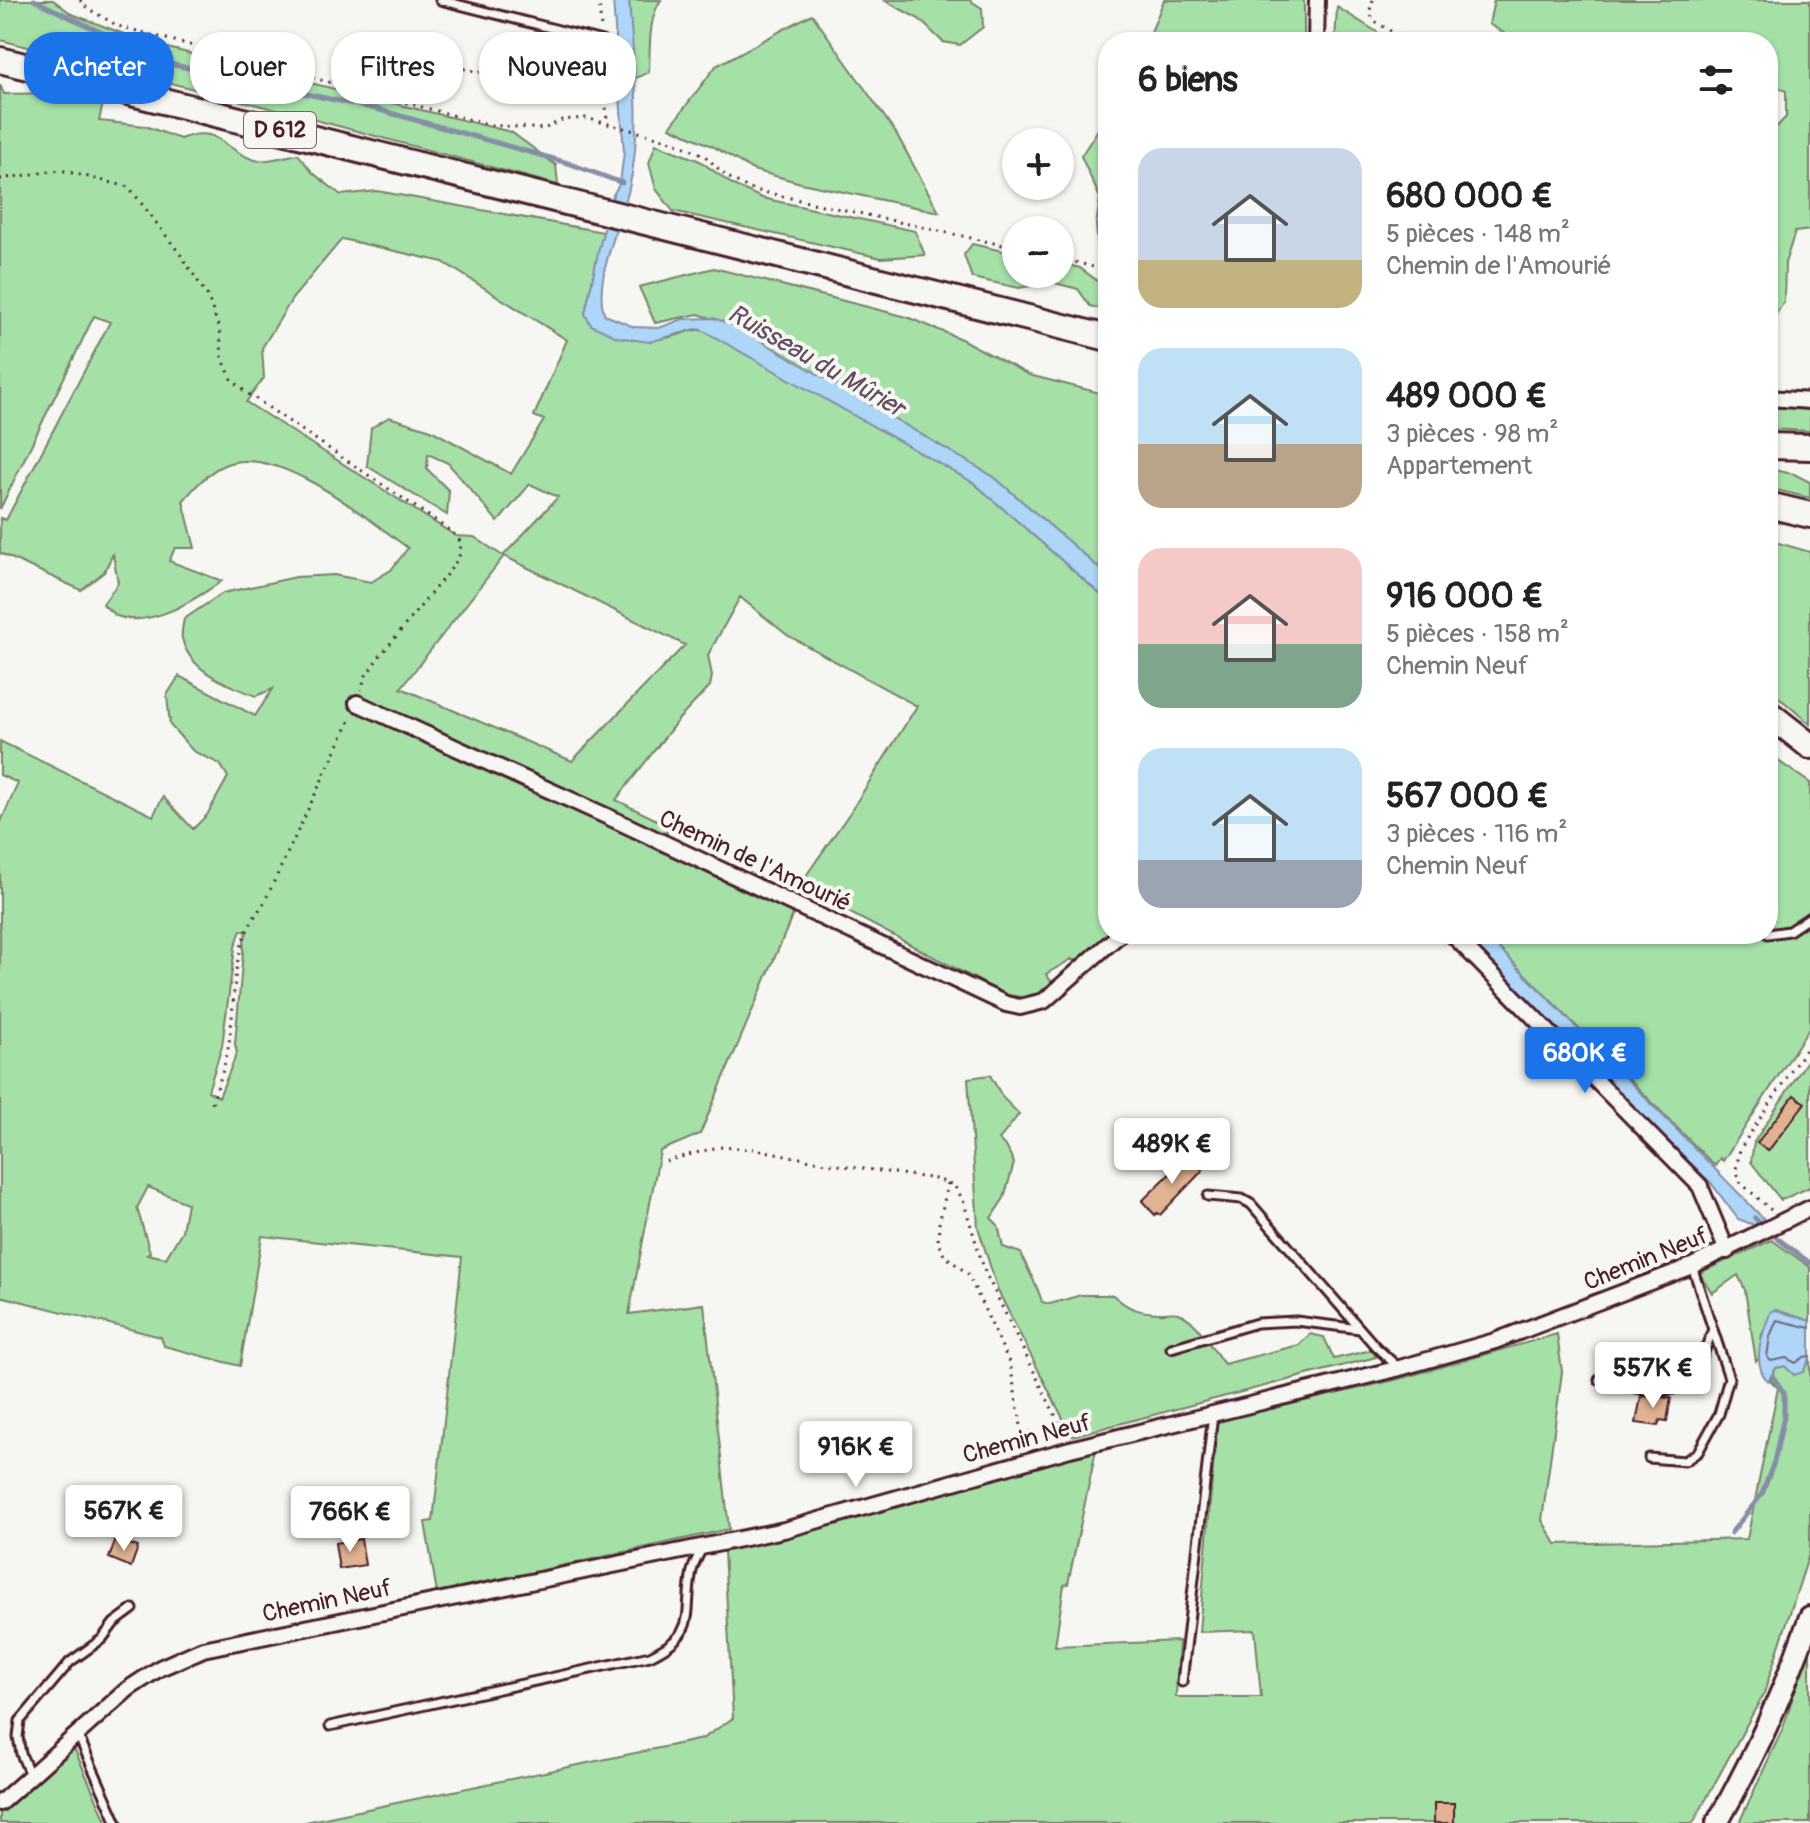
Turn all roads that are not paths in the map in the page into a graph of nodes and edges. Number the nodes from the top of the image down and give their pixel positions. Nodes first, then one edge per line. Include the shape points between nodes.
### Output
1 (440, 0) edge
2 (1317, 0) edge
3 (566, 32) edge
4 (1316, 32) edge
5 (0, 60) edge
6 (1098, 337) edge
7 (1778, 399) edge
8 (1810, 401) edge
9 (1778, 446) edge
10 (1810, 447) edge
11 (1778, 507) edge
12 (1810, 515) edge
13 (357, 703) road end
14 (1778, 721) edge
15 (1810, 746) edge
16 (1810, 917) edge
17 (1778, 933) edge
18 (1109, 944) edge
19 (1462, 944) edge
20 (1208, 1196) dead end
21 (1810, 1208) edge
22 (1727, 1251) junction
23 (1692, 1266) junction
24 (1360, 1329) junction
25 (1713, 1329) junction
26 (1171, 1348) dead end
27 (1399, 1368) junction
28 (1599, 1380) dead end
29 (1213, 1414) junction
30 (1649, 1458) dead end
31 (703, 1546) junction
32 (133, 1609) dead end
33 (1810, 1617) edge
34 (1182, 1682) dead end
35 (330, 1726) dead end
36 (78, 1735) junction
37 (31, 1777) junction
38 (0, 1803) edge
39 (117, 1823) edge
40 (1717, 1823) edge

1 - 3 lane
2 - 4 street
5 - 6 highway, D 612
7 - 8 street
9 - 10 highway
11 - 12 highway
13 - 18 street, Chemin de l'Amourié via 1006,1004 1020,1007 1044,1001
14 - 15 highway
16 - 17 lane
19 - 22 street via 1700,1186
20 - 24 lane via 1251,1204
21 - 22 street, Chemin Neuf
22 - 23 street, Chemin Neuf
23 - 25 lane
23 - 27 street, Chemin Neuf via 1495,1341
24 - 26 lane via 1296,1321 1257,1323
24 - 27 lane
25 - 28 lane via 1698,1368 1673,1389 1655,1392
25 - 30 lane via 1729,1378 1719,1414 1698,1452 1685,1461
27 - 29 street, Chemin Neuf
29 - 31 street, Chemin Neuf via 784,1530
29 - 34 lane
31 - 35 lane via 692,1568 684,1632 650,1656
31 - 36 street, Chemin Neuf via 203,1649 128,1689
32 - 37 lane via 70,1662 20,1721 21,1754
33 - 40 main road via 1787,1683
36 - 37 street, Chemin Neuf
36 - 39 lane
37 - 38 street, Chemin Neuf

